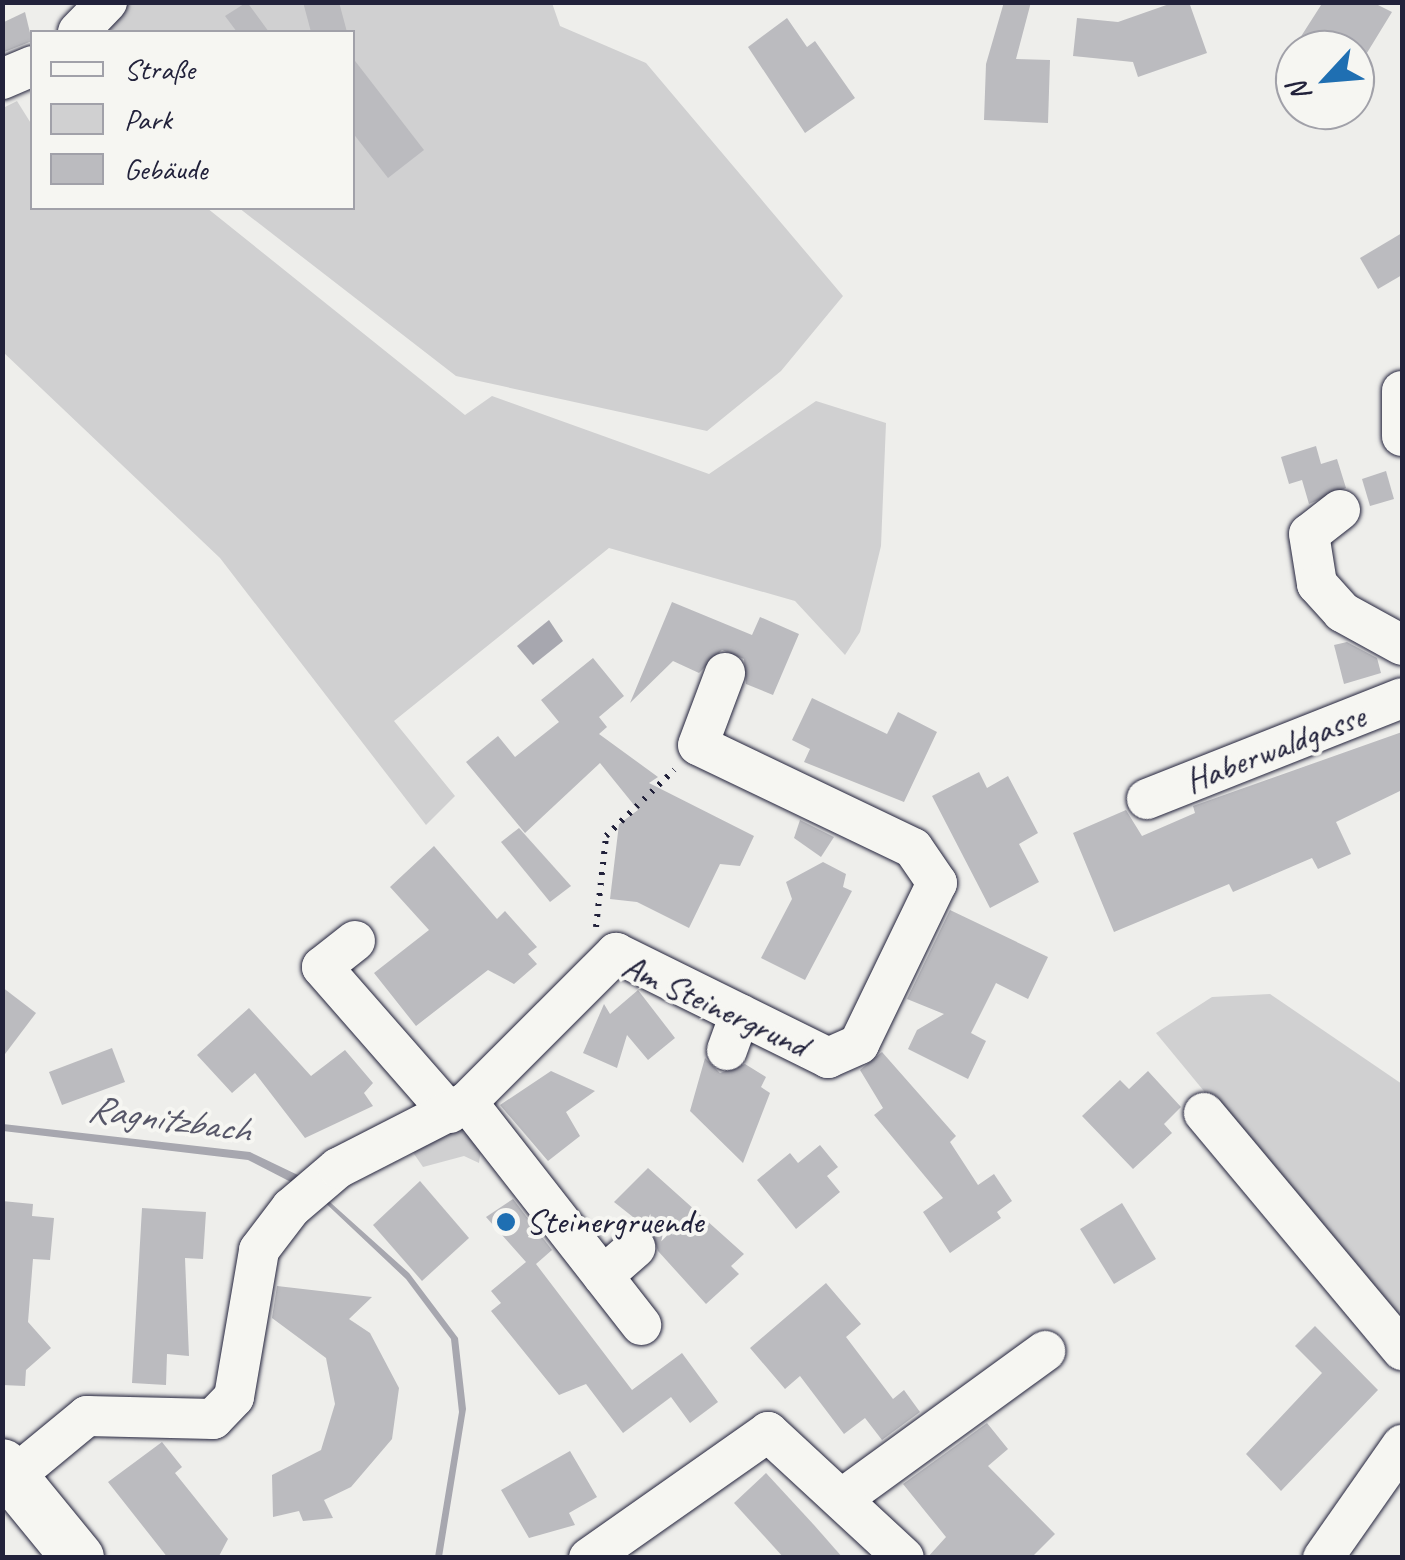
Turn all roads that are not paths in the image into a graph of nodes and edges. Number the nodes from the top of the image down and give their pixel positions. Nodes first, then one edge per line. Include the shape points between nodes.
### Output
1 (107, 2) edge
2 (80, 30) edge
3 (30, 67) edge
4 (2, 80) edge
5 (1402, 391) edge
6 (1402, 436) edge
7 (1340, 510) dead end
8 (1402, 646) edge
9 (725, 673) dead end
10 (1402, 698) edge
11 (1147, 799) dead end
12 (355, 942) dead end
13 (458, 1108) junction
14 (1204, 1114) dead end
15 (634, 1248) dead end
16 (603, 1276) junction
17 (641, 1325) dead end
18 (1044, 1350) dead end
19 (1402, 1350) edge
20 (1402, 1446) edge
21 (8, 1471) edge
22 (843, 1498) junction
23 (78, 1558) edge
24 (590, 1558) edge
25 (904, 1558) edge
26 (1323, 1558) edge

1 - 2 street
3 - 4 street
5 - 6 street
7 - 8 street via 1309,534 1318,584 1342,612
9 - 13 street, Am Steinergrund via 698,745 913,848 937,883 859,1044 828,1058 734,1032 616,952
10 - 11 street, Haberwaldgasse
12 - 13 street via 322,968
13 - 16 street
13 - 21 street, Am Steinergrund via 338,1168 291,1208 259,1250 234,1397 221,1412 194,1420 87,1416
14 - 19 street
15 - 16 street
16 - 17 street
18 - 22 street
20 - 26 street
21 - 23 main road
22 - 24 street via 768,1432
22 - 25 street

